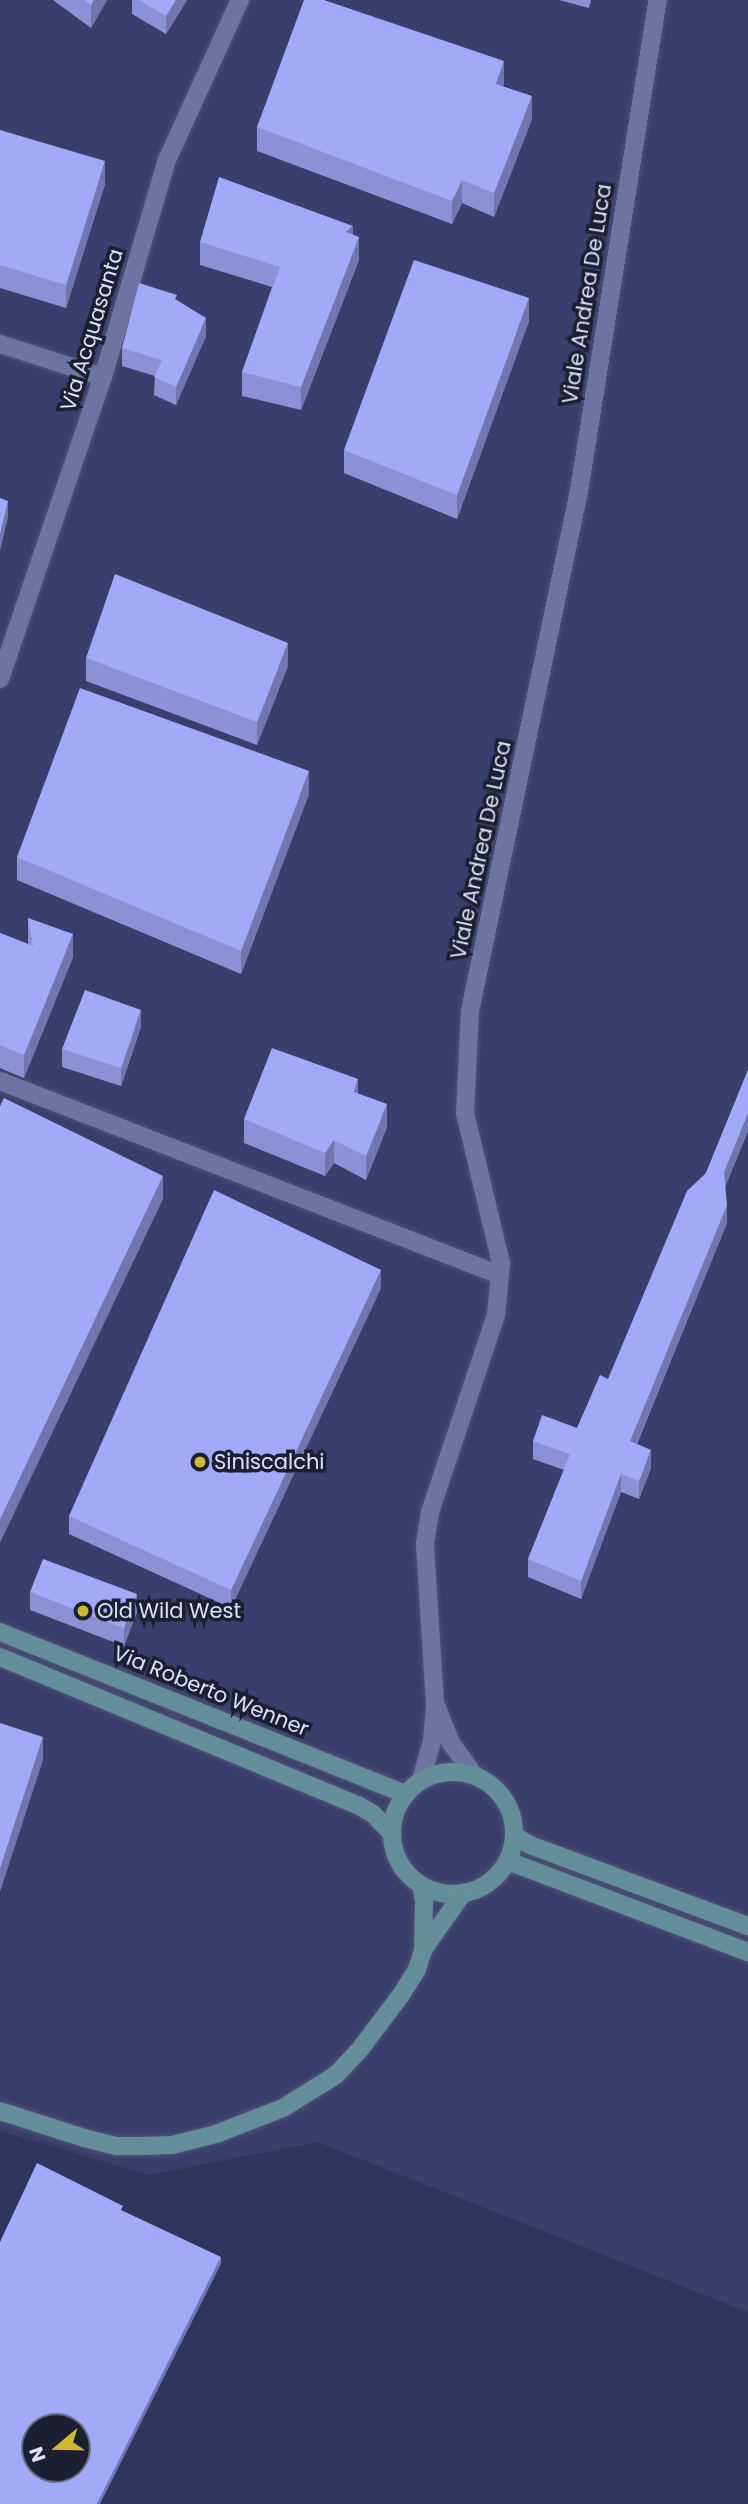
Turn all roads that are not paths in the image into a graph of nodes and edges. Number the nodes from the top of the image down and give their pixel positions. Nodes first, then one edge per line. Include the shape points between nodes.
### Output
1 (240, 0) edge
2 (658, 0) edge
3 (0, 344) edge
4 (103, 377) junction
5 (0, 679) edge
6 (0, 1081) edge
7 (500, 1275) junction
8 (0, 1632) edge
9 (0, 1657) edge
10 (435, 1704) junction
11 (474, 1775) junction
12 (421, 1780) junction
13 (405, 1794) junction
14 (392, 1834) junction
15 (515, 1836) junction
16 (508, 1861) junction
17 (422, 1885) junction
18 (463, 1893) junction
19 (748, 1926) edge
20 (423, 1950) junction
21 (748, 1952) edge
22 (0, 2111) edge

1 - 4 street, Via Acquasanta via 167,160
2 - 7 street, Viale Andrea De Luca via 579,491 470,1012 465,1113 498,1244
3 - 4 street
4 - 5 street, Via Acquasanta
6 - 7 street
7 - 10 street, Viale Andrea De Luca via 496,1315 430,1511 425,1544
8 - 13 main road, Via Roberto Wenner
9 - 14 main road via 358,1805
10 - 11 street via 452,1743
10 - 12 street via 432,1741
11 - 12 main road via 442,1772
11 - 15 main road via 501,1794 512,1814
12 - 13 main road
13 - 14 main road via 395,1813
14 - 17 main road via 397,1858
15 - 16 main road
15 - 19 main road
16 - 18 main road via 485,1886
16 - 21 main road
17 - 18 main road via 439,1892
17 - 20 main road
18 - 20 main road
20 - 22 main road via 417,1969 394,2005 336,2075 252,2122 172,2145 117,2146

